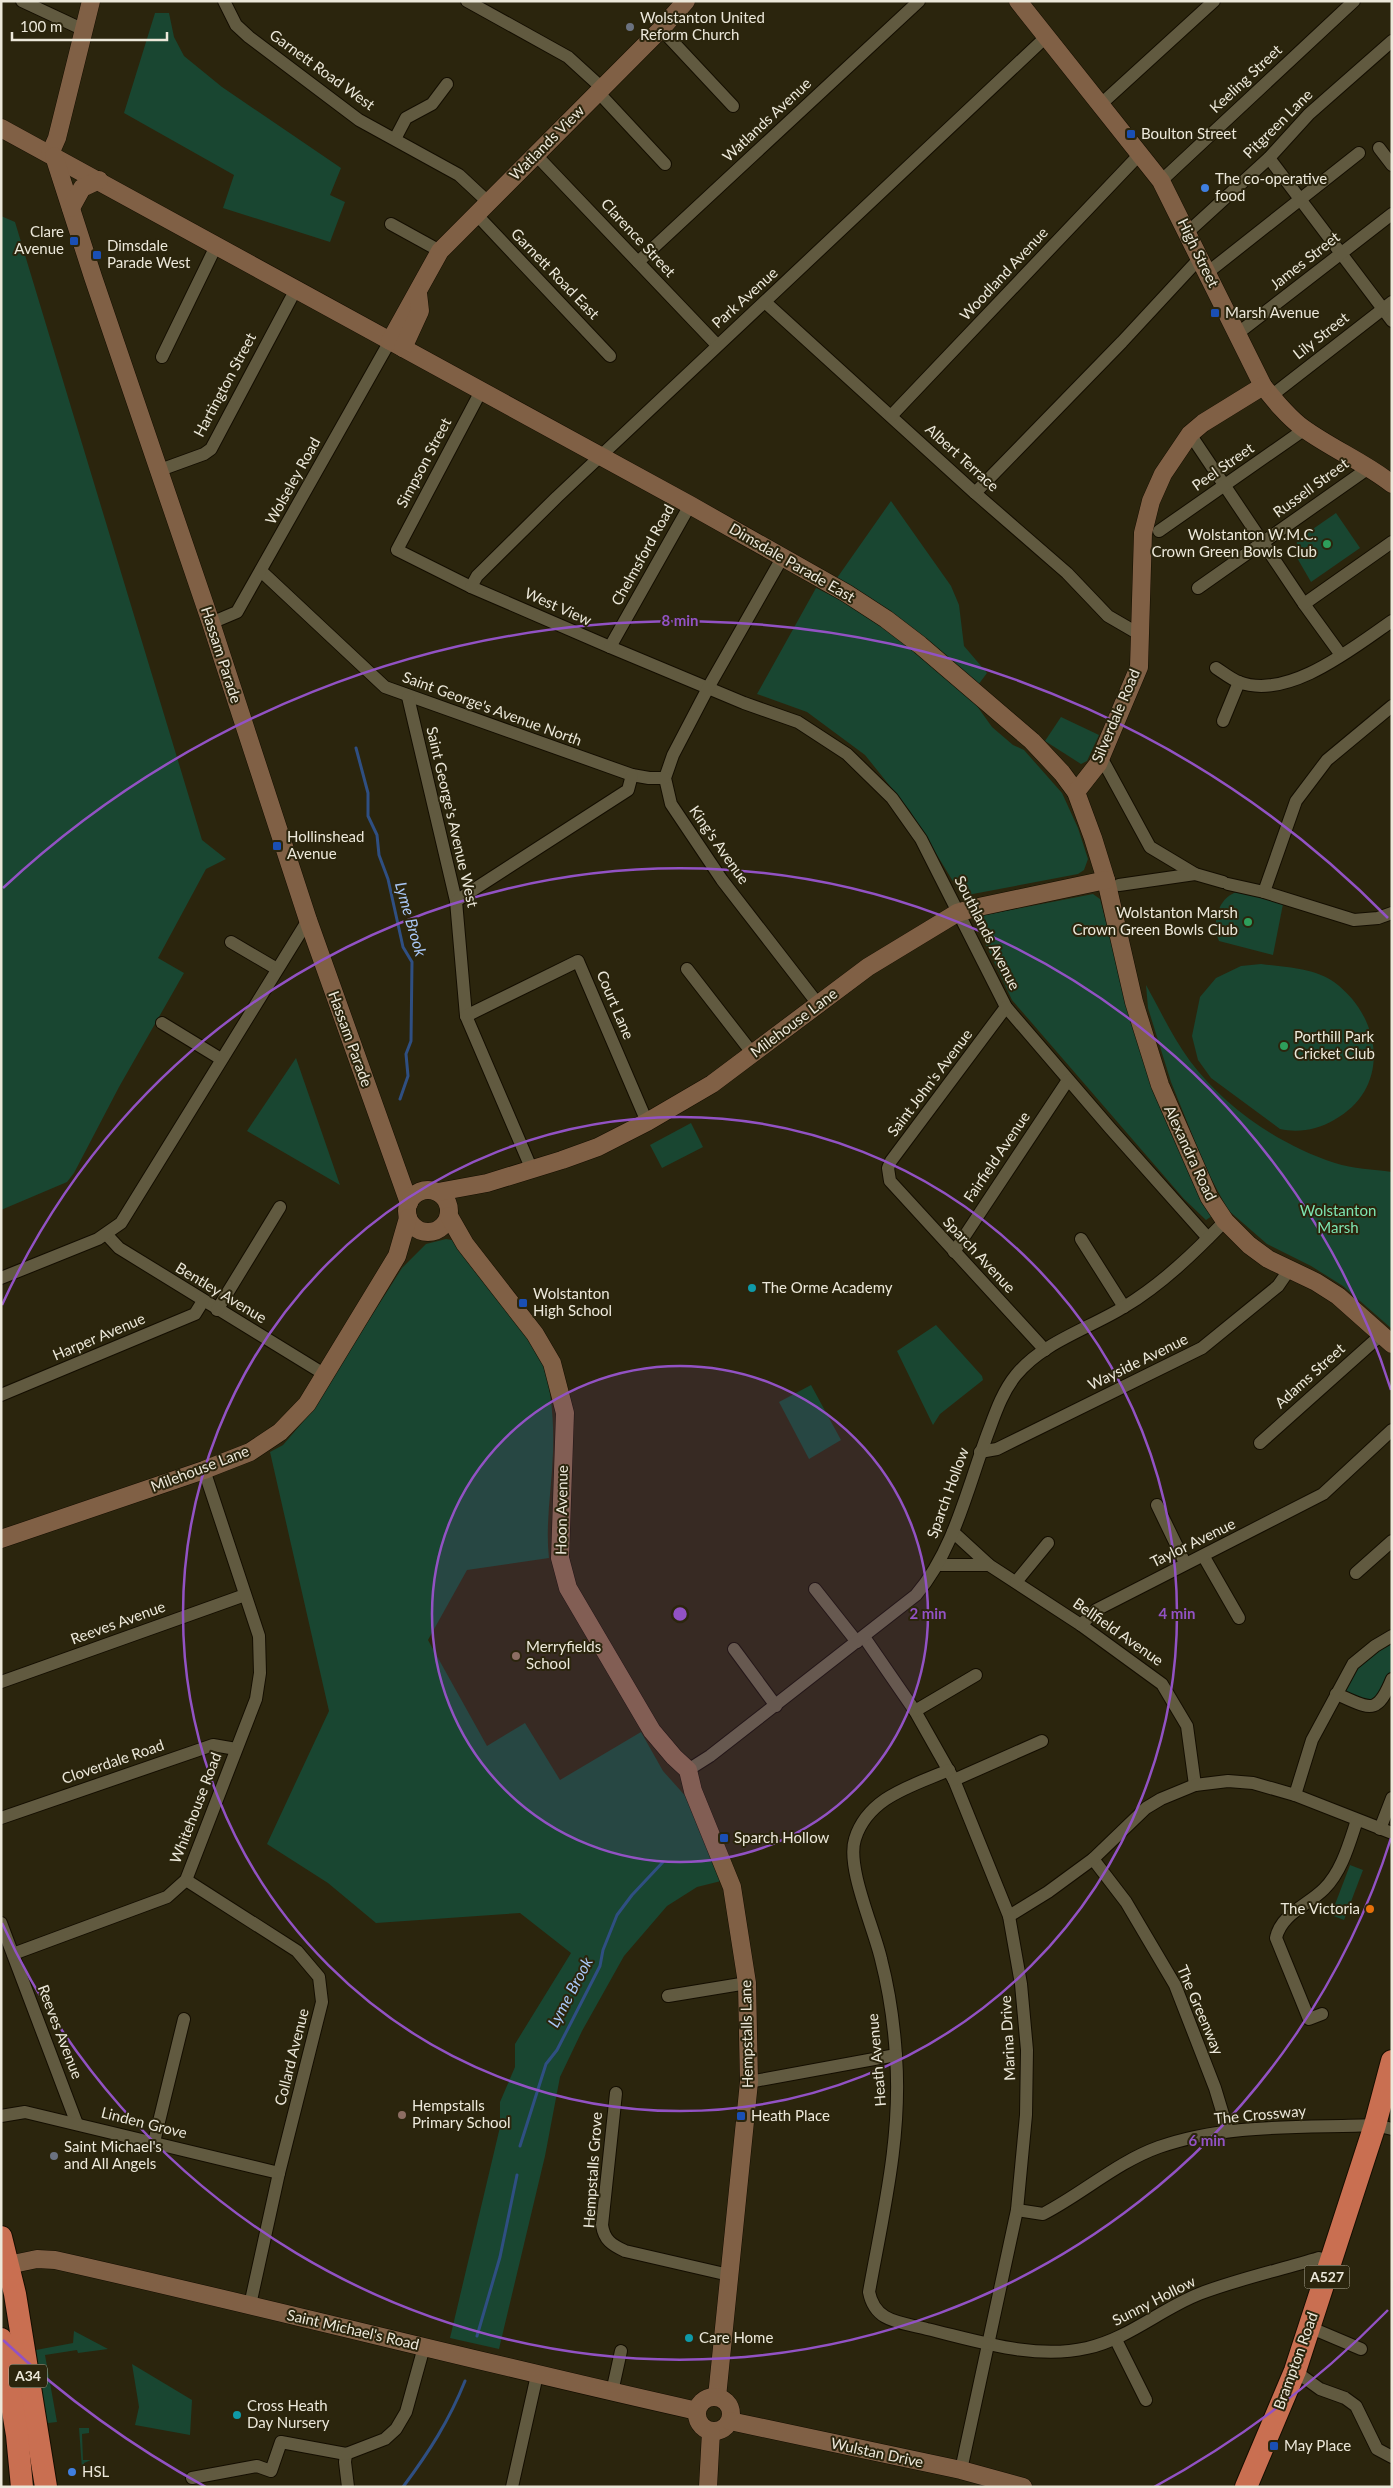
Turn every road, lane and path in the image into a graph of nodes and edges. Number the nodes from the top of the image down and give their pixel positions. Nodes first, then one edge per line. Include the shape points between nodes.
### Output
1 (22, 1) edge
2 (91, 1) edge
3 (224, 1) edge
4 (468, 1) edge
5 (686, 1) edge
6 (919, 1) edge
7 (1018, 1) edge
8 (1214, 1) edge
9 (1354, 1) edge
10 (661, 29) junction
11 (84, 30) junction
12 (1046, 37) junction
13 (1392, 41) edge
14 (447, 84) dead end
15 (600, 90) junction
16 (1100, 105) junction
17 (733, 106) dead end
18 (1, 128) edge
19 (395, 139) junction
20 (1379, 148) dead end
21 (1359, 153) dead end
22 (535, 154) junction
23 (1140, 154) junction
24 (52, 155) junction
25 (1269, 158) junction
26 (664, 164) dead end
27 (1392, 165) edge
28 (99, 180) junction
29 (1161, 181) junction
30 (1299, 199) junction
31 (71, 208) junction
32 (482, 208) junction
33 (1392, 214) edge
34 (391, 224) dead end
35 (1188, 232) junction
36 (217, 244) junction
37 (440, 251) junction
38 (1342, 252) junction
39 (638, 262) junction
40 (1203, 266) junction
41 (296, 289) junction
42 (765, 302) junction
43 (1387, 306) edge
44 (1392, 321) edge
45 (1237, 334) junction
46 (396, 345) junction
47 (717, 345) junction
48 (610, 356) dead end
49 (162, 358) dead end
50 (481, 391) junction
51 (1267, 391) junction
52 (891, 416) junction
53 (1305, 429) junction
54 (1190, 434) junction
55 (602, 457) junction
56 (1370, 467) junction
57 (160, 470) junction
58 (1392, 484) edge
59 (1224, 486) junction
60 (975, 493) junction
61 (690, 505) junction
62 (1159, 531) dead end
63 (1263, 542) junction
64 (1392, 542) edge
65 (397, 550) joint
66 (782, 558) junction
67 (262, 571) junction
68 (472, 587) junction
69 (1198, 588) dead end
70 (1304, 604) junction
71 (1392, 621) edge
72 (211, 623) junction
73 (1139, 634) junction
74 (610, 647) junction
75 (1341, 655) junction
76 (1216, 668) dead end
77 (1239, 682) junction
78 (708, 688) junction
79 (408, 697) junction
80 (1392, 706) edge
81 (1222, 721) dead end
82 (1101, 757) junction
83 (632, 776) junction
84 (665, 778) junction
85 (1076, 792) junction
86 (1195, 874) junction
87 (1112, 882) junction
88 (1264, 892) junction
89 (456, 901) junction
90 (1392, 913) edge
91 (958, 914) junction
92 (308, 920) junction
93 (231, 942) dead end
94 (277, 969) junction
95 (687, 969) dead end
96 (818, 1004) junction
97 (1006, 1006) junction
98 (466, 1016) junction
99 (162, 1023) dead end
100 (753, 1054) junction
101 (222, 1059) junction
102 (1068, 1080) junction
103 (647, 1122) junction
104 (392, 1153) junction
105 (532, 1170) junction
106 (890, 1181) joint
107 (487, 1183) junction
108 (433, 1191) junction
109 (280, 1207) dead end
110 (408, 1211) junction
111 (442, 1221) junction
112 (1225, 1221) junction
113 (106, 1234) junction
114 (1208, 1238) junction
115 (1081, 1239) dead end
116 (954, 1252) junction
117 (397, 1256) junction
118 (1289, 1270) junction
119 (1, 1278) edge
120 (203, 1302) junction
121 (1124, 1307) junction
122 (217, 1310) junction
123 (1387, 1339) edge
124 (1045, 1350) junction
125 (324, 1374) junction
126 (1, 1395) edge
127 (1392, 1430) edge
128 (1260, 1443) dead end
129 (980, 1452) junction
130 (204, 1470) junction
131 (1157, 1505) dead end
132 (953, 1532) junction
133 (1, 1539) edge
134 (1392, 1540) edge
135 (1048, 1543) dead end
136 (1204, 1557) junction
137 (1185, 1563) junction
138 (938, 1565) junction
139 (989, 1565) junction
140 (1356, 1572) dead end
141 (1016, 1582) junction
142 (815, 1589) dead end
143 (245, 1595) junction
144 (1239, 1618) dead end
145 (1081, 1625) junction
146 (1392, 1636) edge
147 (860, 1639) junction
148 (734, 1649) dead end
149 (976, 1675) dead end
150 (1392, 1679) edge
151 (1, 1682) edge
152 (1336, 1694) junction
153 (776, 1706) junction
154 (915, 1711) junction
155 (1042, 1741) dead end
156 (236, 1749) junction
157 (688, 1770) junction
158 (951, 1775) junction
159 (1194, 1785) junction
160 (1295, 1795) junction
161 (1392, 1798) edge
162 (1, 1818) edge
163 (1357, 1820) junction
164 (1382, 1830) edge
165 (1093, 1859) junction
166 (186, 1880) junction
167 (1009, 1916) junction
168 (1, 1923) edge
169 (13, 1954) junction
170 (747, 1984) junction
171 (668, 1996) dead end
172 (1322, 2014) dead end
173 (184, 2019) dead end
174 (896, 2055) junction
175 (1392, 2061) edge
176 (749, 2082) junction
177 (616, 2093) dead end
178 (1, 2116) edge
179 (77, 2124) junction
180 (1383, 2127) edge
181 (1228, 2131) junction
182 (154, 2142) junction
183 (279, 2173) junction
184 (1017, 2210) junction
185 (1, 2237) edge
186 (1332, 2261) junction
187 (5, 2266) edge
188 (729, 2275) junction
189 (1, 2294) edge
190 (250, 2305) junction
191 (1310, 2327) junction
192 (1, 2339) edge
193 (1116, 2340) junction
194 (989, 2344) junction
195 (424, 2347) junction
196 (1361, 2348) dead end
197 (621, 2351) dead end
198 (1295, 2372) junction
199 (8, 2374) junction
200 (537, 2375) junction
201 (612, 2392) junction
202 (717, 2397) junction
203 (1146, 2400) dead end
204 (696, 2411) junction
205 (730, 2421) junction
206 (711, 2432) junction
207 (346, 2454) junction
208 (1392, 2457) edge
209 (961, 2470) junction
210 (192, 2478) dead end
211 (22, 2487) edge
212 (46, 2487) edge
213 (348, 2487) edge
214 (512, 2487) edge
215 (708, 2487) edge
216 (1023, 2487) edge
217 (1246, 2487) edge

1 - 11 street
2 - 11 main road
3 - 19 street, Garnett Road West via 236,25 249,37 348,112
4 - 15 street via 568,57
5 - 10 main road, Watlands View
6 - 39 street, Watlands Avenue
7 - 12 main road, High Street
8 - 16 street
9 - 29 street, Keeling Street
10 - 15 main road, Watlands View
10 - 17 street
11 - 24 main road
12 - 16 main road, High Street
12 - 42 street, Park Avenue
13 - 25 street, Pitgreen Lane via 1309,114
14 - 19 street via 432,104 406,118
15 - 22 main road, Watlands View
15 - 26 street
16 - 23 main road, High Street
18 - 24 main road
19 - 32 street, Garnett Road West via 459,175
20 - 27 street
21 - 30 street
22 - 32 main road, Watlands View
22 - 39 street, Clarence Street
23 - 29 main road, High Street
23 - 52 street, Woodland Avenue
24 - 28 main road
24 - 31 main road, Hassam Parade
25 - 30 street
25 - 35 street, Pitgreen Lane
28 - 31 main road via 82,188
28 - 36 main road
29 - 35 main road, High Street
30 - 38 street
30 - 40 street
31 - 57 main road, Hassam Parade
32 - 37 main road, Watlands View
32 - 48 street, Garnett Road East
33 - 38 street, James Street
34 - 37 street
35 - 40 main road, High Street
36 - 41 main road
36 - 49 street
37 - 46 main road, Watlands View via 418,290
38 - 43 street
38 - 45 street, James Street
39 - 47 street, Clarence Street
40 - 45 main road, High Street
40 - 60 street via 1122,342
41 - 46 main road
41 - 57 street, Hartington Street via 211,449
42 - 47 street, Park Avenue
42 - 52 street, Albert Terrace
43 - 44 street
43 - 51 street, Lily Street
45 - 51 main road, High Street
46 - 50 main road, Dimsdale Parade East
46 - 67 street, Wolseley Road
47 - 55 street, Park Avenue
50 - 55 main road, Dimsdale Parade East
50 - 65 street, Simpson Street
51 - 53 main road, High Street
51 - 54 main road, Silverdale Road via 1203,423
52 - 60 street, Albert Terrace
53 - 56 main road, High Street
53 - 59 street, Peel Street
54 - 59 street
54 - 73 main road, Silverdale Road via 1163,474 1151,501 1143,533
55 - 61 main road, Dimsdale Parade East
55 - 68 street, Park Avenue via 477,576
56 - 58 main road, High Street
56 - 63 street, Russell Street
57 - 72 main road, Hassam Parade
59 - 62 street, Peel Street
59 - 63 street
60 - 73 street, Albert Terrace via 1067,573 1108,616
61 - 66 main road, Dimsdale Parade East
61 - 74 street, Chelmsford Road
63 - 69 street, Russell Street
63 - 70 street
64 - 70 street
65 - 68 street, West View
66 - 78 street
66 - 85 main road, Dimsdale Parade East via 846,593 920,645 1032,742
67 - 72 street, Wolseley Road via 237,612
67 - 79 street, Saint George's Avenue North via 385,687
68 - 74 street, West View
70 - 75 street
71 - 75 street
72 - 92 main road, Hassam Parade
73 - 82 main road, Silverdale Road via 1139,667
74 - 78 street, West View
75 - 77 street via 1314,673 1270,686
76 - 77 street
77 - 81 street
78 - 84 street via 673,755
78 - 91 street, Southlands Avenue via 798,722 847,754 892,798 921,838
79 - 83 street, Saint George's Avenue North
79 - 89 street, Saint George's Avenue West
80 - 88 street via 1327,760 1296,801
82 - 85 main road, Silverdale Road
82 - 86 street via 1150,847
83 - 84 street, Saint George's Avenue North
83 - 89 street via 628,790
84 - 96 street, King's Avenue via 671,804 722,880
85 - 87 main road, Dimsdale Parade East
86 - 87 street
86 - 88 street
87 - 91 main road, Milehouse Lane via 974,908
87 - 112 main road, Alexandra Road via 1134,1002 1160,1085 1209,1197
88 - 90 street via 1354,920
89 - 98 street, Saint George's Avenue West
91 - 96 main road, Milehouse Lane via 898,947
91 - 97 street, Southlands Avenue
92 - 94 street
92 - 104 main road, Hassam Parade
93 - 94 street
94 - 101 street
95 - 100 street
96 - 100 main road, Milehouse Lane
97 - 102 street, Southlands Avenue
97 - 106 street, Saint John's Avenue via 891,1161 888,1168
98 - 103 street, Court Lane via 578,961
98 - 105 street, Saint George's Avenue West
99 - 101 street
100 - 103 main road, Milehouse Lane via 712,1084
101 - 113 street via 121,1223
102 - 114 street, Southlands Avenue
102 - 116 street, Fairfield Avenue
103 - 105 main road, Milehouse Lane via 598,1146
104 - 108 main road, Hassam Parade via 410,1175
104 - 110 main road, Hassam Parade
105 - 107 main road, Milehouse Lane
106 - 116 street, Sparch Avenue
107 - 108 main road, Milehouse Lane
107 - 111 main road, Milehouse Lane
108 - 110 main road via 416,1194
108 - 111 main road via 447,1201
109 - 122 street
110 - 111 main road via 415,1228
110 - 117 main road, Milehouse Lane
111 - 117 main road, Milehouse Lane via 417,1237
111 - 157 main road, Hoon Avenue via 465,1244 535,1334 552,1363 565,1413 560,1558 568,1588 652,1731
112 - 114 street, Sparch Hollow
112 - 118 main road, Alexandra Road via 1249,1245
113 - 119 street
113 - 120 street, Bentley Avenue via 119,1248
114 - 121 street, Sparch Hollow via 1166,1278
115 - 121 street
116 - 124 street, Sparch Avenue
117 - 125 main road, Milehouse Lane
118 - 123 main road, Alexandra Road via 1338,1296
118 - 129 street, Wayside Avenue via 1278,1286 1202,1348 997,1449
120 - 122 street, Bentley Avenue
120 - 126 street, Harper Avenue via 194,1314
121 - 124 street, Sparch Hollow
122 - 125 street, Bentley Avenue
123 - 128 street, Adams Street
124 - 129 street, Sparch Hollow via 1014,1376
125 - 130 main road, Milehouse Lane via 307,1404 280,1432 250,1452
127 - 136 street, Taylor Avenue via 1323,1494
129 - 132 street, Sparch Hollow
130 - 133 main road, Milehouse Lane
130 - 143 street, Whitehouse Road
131 - 137 street
132 - 138 street, Sparch Hollow
132 - 139 street, Bellfield Avenue
134 - 140 street
135 - 141 street
136 - 137 street, Taylor Avenue
136 - 144 street
137 - 145 street, Taylor Avenue via 1096,1610
138 - 139 street
138 - 147 street, Sparch Hollow via 916,1595
139 - 141 street, Bellfield Avenue
141 - 145 street, Bellfield Avenue
142 - 147 street, Marina Drive
143 - 151 street, Reeves Avenue
143 - 156 street, Whitehouse Road via 259,1636 260,1673 256,1699
145 - 159 street, Bellfield Avenue via 1162,1684 1186,1726
146 - 152 street via 1353,1664
147 - 153 street, Sparch Hollow
147 - 154 street, Marina Drive
148 - 153 street
149 - 154 street
150 - 152 street via 1384,1698 1376,1706 1369,1707
152 - 160 street via 1312,1740
153 - 157 street, Sparch Hollow
154 - 158 street, Marina Drive
155 - 158 street, Heath Avenue
156 - 162 street, Cloverdale Road via 214,1745
156 - 166 street, Whitehouse Road
157 - 170 main road, Hempstalls Lane via 693,1791 732,1887
158 - 167 street, Marina Drive
158 - 174 street, Heath Avenue via 880,1802 864,1818 855,1839 854,1869 882,1962
159 - 160 street via 1253,1783
159 - 165 street via 1146,1808
160 - 163 street
161 - 164 street
163 - 164 street
163 - 172 street via 1343,1862 1325,1889 1284,1921 1276,1938 1309,2019
165 - 167 street
165 - 181 street, The Greenway via 1126,1902 1174,1985 1215,2088
166 - 169 street, Whitehouse Road via 167,1897
166 - 183 street, Collard Avenue via 298,1951 319,1977 322,2002
167 - 184 street, Marina Drive via 1028,2050
168 - 169 street, Reeves Avenue
169 - 179 street, Reeves Avenue
170 - 171 street
170 - 176 main road, Hempstalls Lane
173 - 182 street
174 - 176 street
174 - 194 street, Heath Avenue via 898,2110 869,2292 871,2302 882,2317
175 - 180 highway, Brampton Road / A527
176 - 188 main road, Hempstalls Lane
177 - 188 street, Hempstalls Grove via 602,2225 604,2235 625,2251
178 - 179 street, Linden Grove via 25,2112
179 - 182 street, Linden Grove
180 - 181 street, The Crossway
180 - 186 highway, Brampton Road / A527
181 - 184 street, The Crossway via 1158,2148 1042,2214
182 - 183 street, Linden Grove
183 - 190 street, Collard Avenue
184 - 194 street, Marina Drive
185 - 187 highway, A34
186 - 191 highway, Brampton Road / A527
186 - 193 street, Sunny Hollow via 1319,2258 1199,2294
187 - 190 main road, Saint Michael's Road via 37,2258 55,2260
187 - 212 highway, A34
188 - 202 main road, Hempstalls Lane
189 - 199 highway, A34 via 9,2336
190 - 195 main road, Saint Michael's Road
191 - 196 street
191 - 198 highway, Brampton Road / A527
192 - 199 highway, A34
193 - 194 street, Sunny Hollow via 1061,2351 1028,2351
193 - 203 street
194 - 209 street, Marina Drive
195 - 200 main road, Saint Michael's Road
195 - 207 street via 406,2412 396,2430 385,2439
197 - 201 street
198 - 208 street via 1320,2389 1345,2398 1356,2406 1376,2449
198 - 217 highway, Brampton Road / A527
199 - 211 highway, A34
200 - 201 main road, Saint Michael's Road
200 - 214 street
201 - 204 main road, Saint Michael's Road
202 - 204 main road via 705,2399
202 - 205 main road via 729,2405
204 - 206 main road via 699,2423
205 - 206 main road via 722,2430
205 - 209 main road, Wulstan Drive
206 - 215 main road
207 - 210 street via 281,2442 271,2471 257,2466
207 - 213 street
209 - 216 main road, Wulstan Drive

